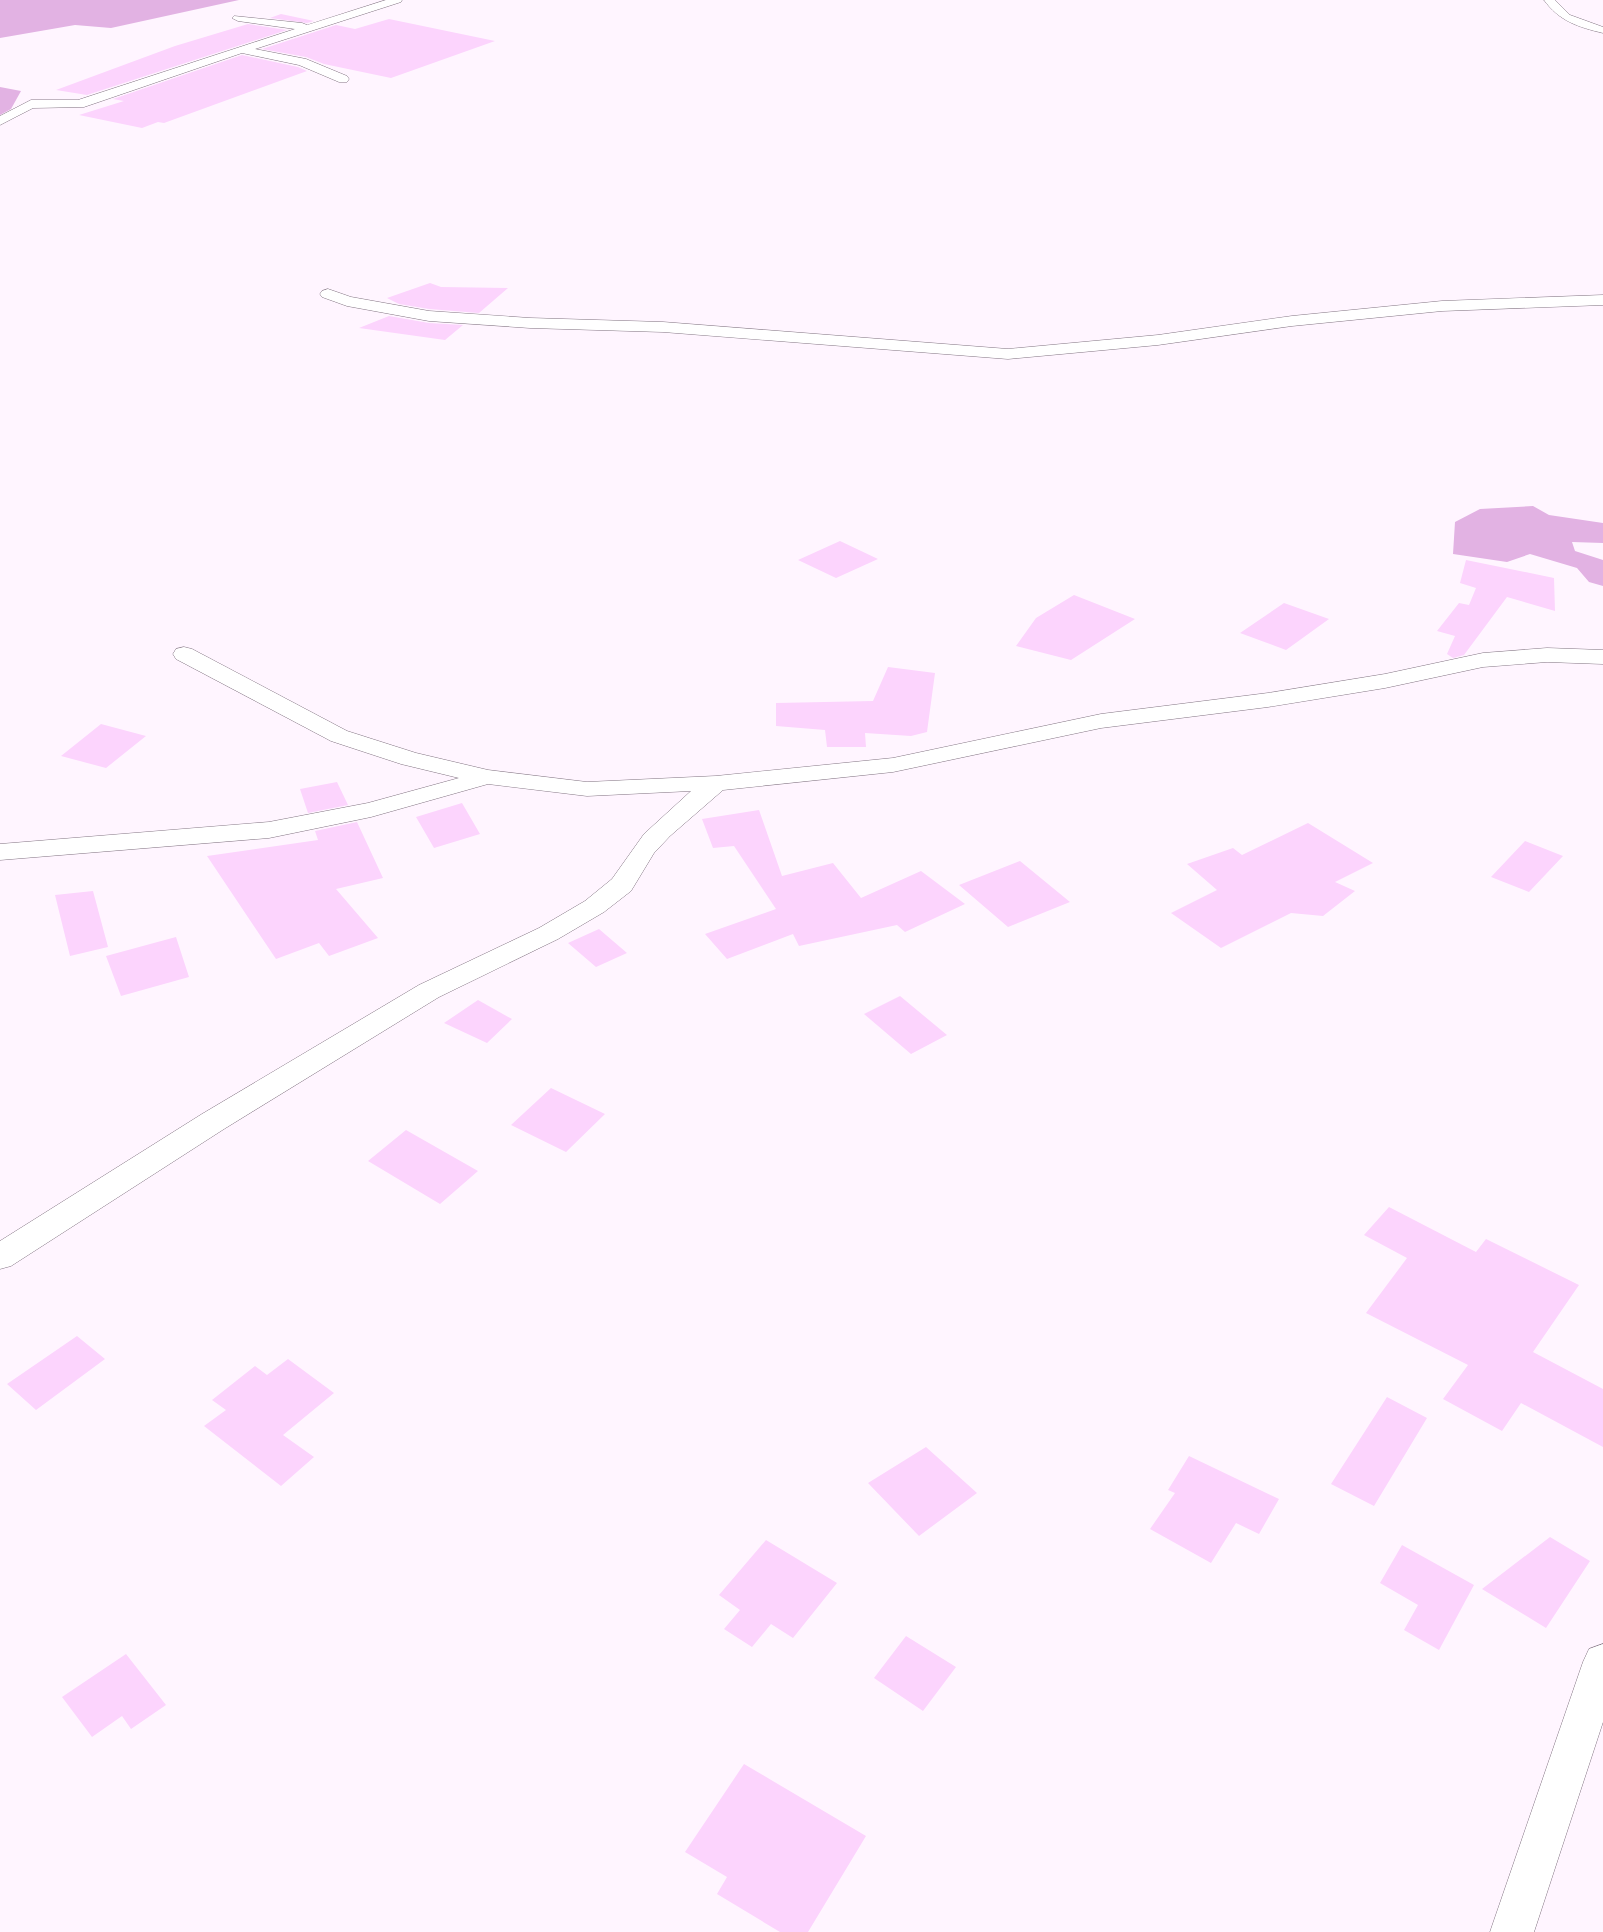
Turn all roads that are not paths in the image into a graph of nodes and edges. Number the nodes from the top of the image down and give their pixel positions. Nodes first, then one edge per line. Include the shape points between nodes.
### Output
1 (397, 0) edge
2 (1549, 0) edge
3 (238, 18) dead end
4 (311, 27) junction
5 (1603, 30) edge
6 (242, 49) junction
7 (343, 79) dead end
8 (0, 121) edge
9 (328, 294) dead end
10 (1603, 300) edge
11 (184, 654) dead end
12 (1603, 657) edge
13 (488, 777) junction
14 (716, 784) junction
15 (0, 852) edge
16 (0, 1257) edge
17 (1603, 1662) edge
18 (1512, 1932) edge

1 - 4 street
2 - 5 street via 1558,13 1575,23
3 - 4 street
4 - 6 street
6 - 7 street via 302,62
6 - 8 street via 79,104 31,104
9 - 10 street via 347,301 429,316 682,328 1008,354 1158,340 1292,320 1442,306
11 - 13 street via 338,736 409,759
12 - 14 street via 1482,660 1268,700 1101,720 893,765
13 - 14 street via 587,789
13 - 15 street via 371,810 269,830
14 - 16 street via 665,825 643,850 632,872 616,890 568,924 432,990 143,1164
17 - 18 street

